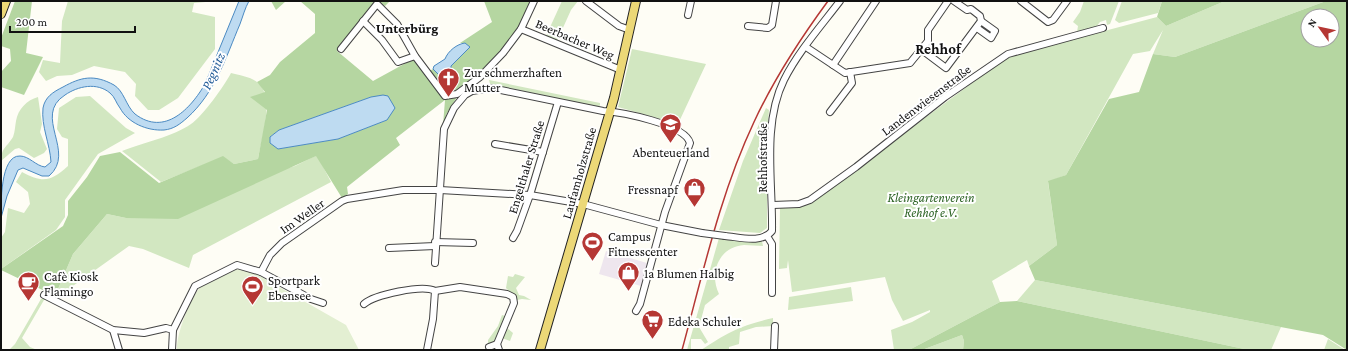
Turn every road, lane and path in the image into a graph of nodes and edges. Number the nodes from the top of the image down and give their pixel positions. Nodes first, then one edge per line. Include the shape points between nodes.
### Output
1 (6, 1) edge
2 (534, 1) edge
3 (586, 1) edge
4 (636, 1) edge
5 (691, 1) edge
6 (776, 1) edge
7 (840, 1) edge
8 (876, 1) edge
9 (948, 1) edge
10 (954, 1) edge
11 (1021, 1) edge
12 (1067, 1) edge
13 (1, 14) edge
14 (688, 15) dead end
15 (363, 21) junction
16 (981, 22) junction
17 (748, 26) dead end
18 (977, 28) junction
19 (1103, 28) dead end
20 (521, 29) junction
21 (630, 30) junction
22 (806, 47) junction
23 (341, 49) dead end
24 (922, 50) junction
25 (416, 56) junction
26 (833, 65) junction
27 (621, 70) junction
28 (850, 72) junction
29 (480, 76) junction
30 (485, 88) junction
31 (558, 102) junction
32 (610, 112) junction
33 (830, 112) dead end
34 (495, 144) dead end
35 (543, 152) junction
36 (440, 190) junction
37 (530, 195) junction
38 (583, 204) junction
39 (773, 205) junction
40 (661, 225) junction
41 (767, 236) junction
42 (513, 238) dead end
43 (473, 243) dead end
44 (435, 244) junction
45 (389, 248) dead end
46 (435, 263) dead end
47 (261, 272) junction
48 (435, 291) junction
49 (772, 293) dead end
50 (44, 295) dead end
51 (323, 303) dead end
52 (364, 304) dead end
53 (636, 311) dead end
54 (775, 326) dead end
55 (112, 330) junction
56 (173, 330) junction
57 (489, 347) dead end
58 (498, 347) edge
59 (119, 350) edge
60 (172, 350) edge
61 (427, 350) edge
62 (540, 350) edge
63 (774, 350) edge

1 - 13 main road
2 - 20 street
3 - 21 street via 619,26
4 - 21 main road, Laufamholzstraße
5 - 14 street
6 - 17 street via 772,25 768,28
7 - 22 street, Rehhofstraße
8 - 26 street
9 - 24 street via 928,30 928,41
10 - 16 street via 980,16
11 - 12 street via 1048,22 1053,20
15 - 23 street
15 - 25 street via 382,40 398,62
15 - 25 street via 377,4 398,24
16 - 18 street
16 - 18 street via 995,31 991,38
18 - 24 street via 946,68
19 - 39 street, Landenwiesenstraße via 1008,54 945,97 810,200 799,204
20 - 27 street, Beerbacher Weg
20 - 29 street via 503,53
21 - 27 main road, Laufamholzstraße
22 - 26 street
22 - 39 street, Rehhofstraße via 784,81 773,116
24 - 28 street via 910,63
25 - 29 street via 445,96 457,94
26 - 28 street via 845,73
27 - 32 main road, Laufamholzstraße
28 - 33 street via 852,83
29 - 30 street via 484,80
30 - 31 street
30 - 36 street via 472,91 460,100 444,129
31 - 32 street
31 - 35 street, Engelthaler Straße
32 - 38 main road, Laufamholzstraße
32 - 40 street via 676,128 689,138 689,147
34 - 35 street
35 - 37 street, Engelthaler Straße
36 - 37 street, Im Weller
36 - 44 street
36 - 47 street, Im Weller via 403,190 347,198 282,243 270,255
37 - 38 street, Im Weller
37 - 42 street, Engelthaler Straße
38 - 40 street
38 - 62 main road, Laufamholzstraße
39 - 41 street, Rehhofstraße via 772,231
40 - 41 street, bridge via 725,236
40 - 53 street
41 - 49 street via 772,244
43 - 44 street
44 - 45 street
44 - 46 street
47 - 51 street
47 - 56 street via 237,265 195,286
48 - 52 street via 422,289 399,292 372,299
48 - 58 street via 460,287 513,297 514,303
48 - 61 street
50 - 55 street
54 - 63 street
55 - 56 street via 144,333 166,328
55 - 59 street
56 - 60 street
57 - 58 street

